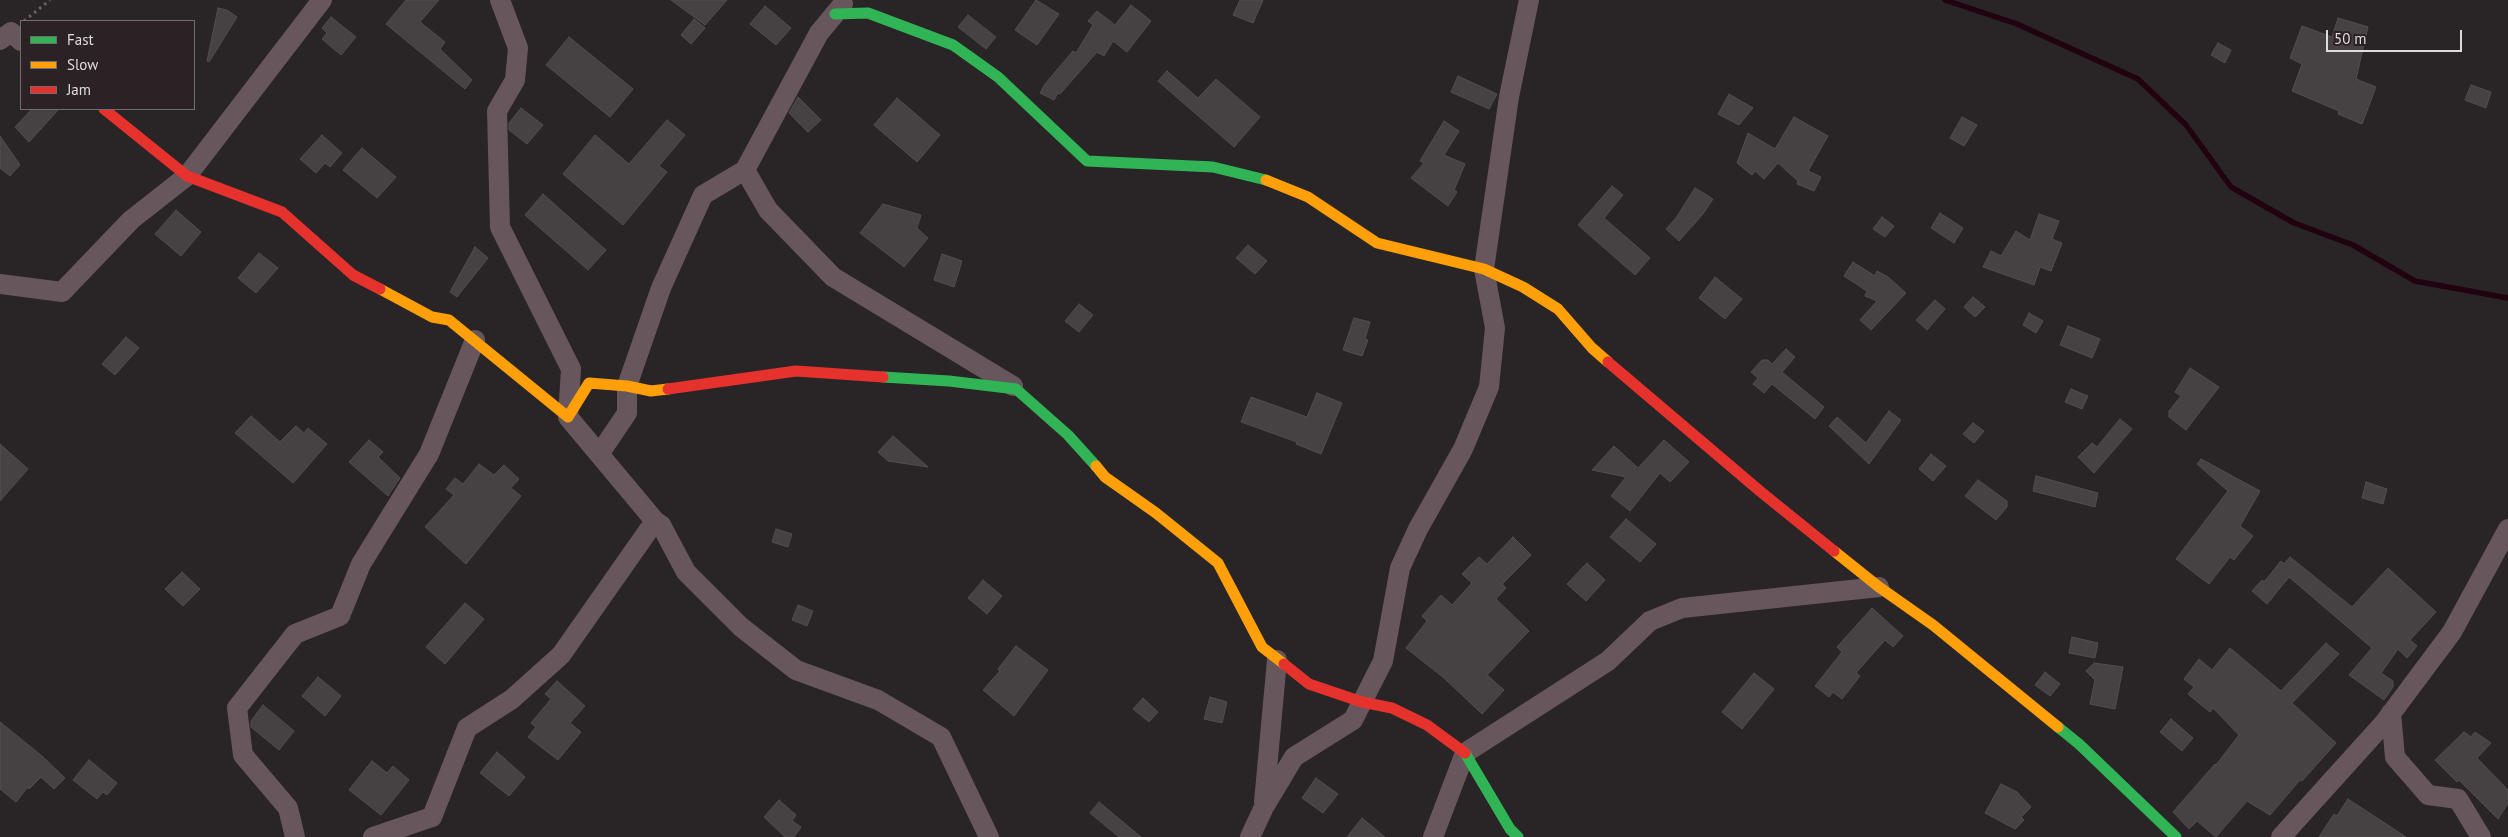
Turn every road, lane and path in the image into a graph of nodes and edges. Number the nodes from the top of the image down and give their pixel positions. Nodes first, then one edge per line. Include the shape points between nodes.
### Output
1 (50, 0) edge
2 (322, 0) edge
3 (500, 0) edge
4 (1529, 0) edge
5 (841, 7) edge
6 (25, 20) edge
7 (0, 40) edge
8 (20, 40) edge
9 (105, 110) edge
10 (745, 170) junction
11 (187, 176) junction
12 (1484, 269) junction
13 (0, 284) edge
14 (475, 340) junction
15 (627, 386) junction
16 (1016, 389) junction
17 (568, 417) junction
18 (600, 453) junction
19 (655, 521) junction
20 (2508, 530) edge
21 (1879, 587) junction
22 (1277, 660) junction
23 (1362, 702) junction
24 (2392, 713) junction
25 (1465, 753) junction
26 (1264, 807) junction
27 (295, 837) edge
28 (373, 837) edge
29 (989, 837) edge
30 (1250, 837) edge
31 (1433, 837) edge
32 (1518, 837) edge
33 (2176, 837) edge
34 (2281, 837) edge
35 (2481, 837) edge

1 - 6 path
2 - 11 street
3 - 17 street via 518,48 515,80 497,111 500,227 571,369
4 - 12 street via 1509,97
5 - 10 street via 818,33
5 - 12 street via 868,13 953,45 998,77 1087,161 1213,167 1264,179 1308,197 1377,243
7 - 8 street via 11,32
9 - 11 street
10 - 15 street via 703,195 661,288
10 - 16 street via 768,210 833,277
11 - 13 street via 131,220 62,292
11 - 14 street via 282,212 353,275 432,317 449,320
12 - 21 street via 1523,287 1558,309 1592,348 1761,492
12 - 23 street via 1495,328 1489,387 1463,449 1400,568 1383,661
14 - 17 street
14 - 27 street via 429,454 361,564 340,616 295,634 237,708 243,755 288,808
15 - 16 street via 651,391 796,371 949,381
15 - 17 street via 589,383
15 - 18 street via 628,413
16 - 22 street via 1068,436 1105,477 1218,563 1262,647
17 - 18 street
18 - 19 street
19 - 28 street via 561,655 512,700 467,728 432,818
19 - 29 street via 661,525 686,572 741,626 796,670 878,700 941,737
20 - 24 street via 2452,632
21 - 25 street via 1682,608 1650,620 1608,661
21 - 33 street via 1933,625 2079,744
22 - 23 street via 1309,684
22 - 26 street
23 - 25 street via 1392,708 1427,725
23 - 26 street via 1353,720 1294,757
24 - 34 street
24 - 35 street via 2395,757 2428,795 2458,799
25 - 31 street
25 - 32 street
26 - 30 street

